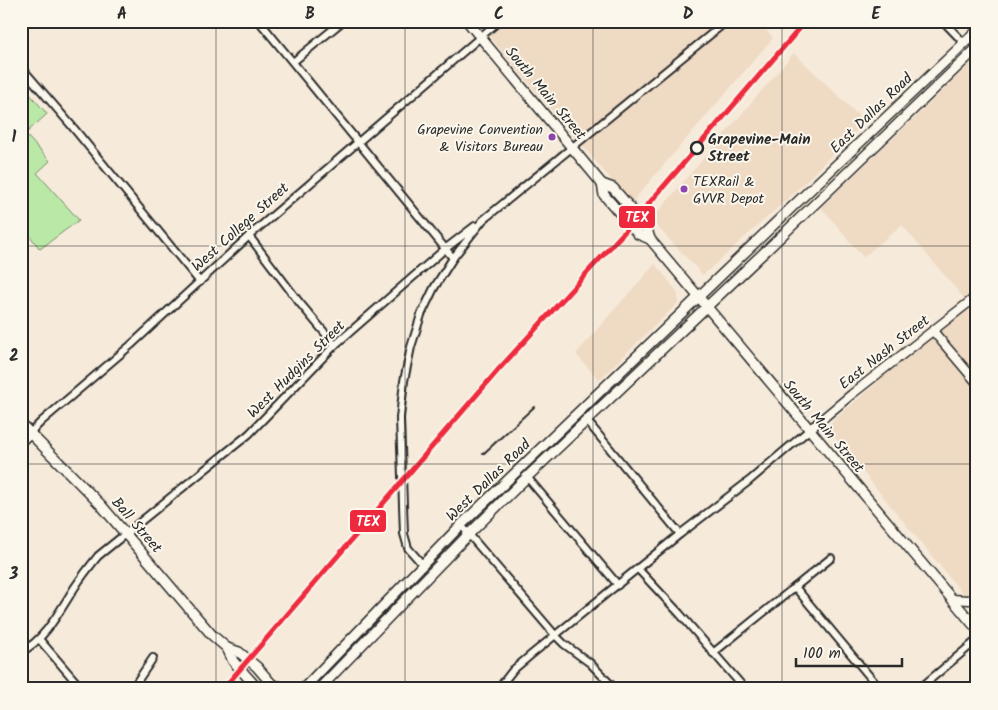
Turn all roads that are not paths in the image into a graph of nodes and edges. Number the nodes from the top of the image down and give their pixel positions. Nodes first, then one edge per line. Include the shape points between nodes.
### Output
1 (259, 21) edge
2 (343, 21) edge
3 (467, 21) edge
4 (499, 21) edge
5 (727, 21) edge
6 (943, 21) edge
7 (977, 31) edge
8 (481, 37) junction
9 (964, 43) junction
10 (977, 48) edge
11 (293, 62) junction
12 (21, 67) edge
13 (864, 139) junction
14 (358, 142) junction
15 (572, 147) junction
16 (873, 147) junction
17 (854, 148) junction
18 (862, 157) junction
19 (825, 176) junction
20 (834, 185) junction
21 (483, 220) junction
22 (249, 236) junction
23 (445, 249) junction
24 (453, 258) junction
25 (200, 282) junction
26 (977, 296) edge
27 (698, 297) junction
28 (706, 307) junction
29 (933, 331) junction
30 (335, 345) junction
31 (977, 383) edge
32 (587, 421) junction
33 (21, 424) edge
34 (565, 424) junction
35 (809, 430) junction
36 (30, 433) junction
37 (21, 442) edge
38 (545, 460) junction
39 (528, 476) junction
40 (461, 525) junction
41 (126, 534) junction
42 (469, 534) junction
43 (680, 534) junction
44 (831, 558) dead end
45 (422, 565) junction
46 (638, 569) junction
47 (618, 585) junction
48 (795, 587) junction
49 (977, 598) edge
50 (952, 599) junction
51 (396, 609) junction
52 (977, 629) edge
53 (555, 635) junction
54 (39, 639) junction
55 (977, 640) edge
56 (227, 648) junction
57 (21, 652) edge
58 (713, 653) junction
59 (153, 658) dead end
60 (338, 670) junction
61 (274, 687) edge
62 (82, 689) edge
63 (132, 689) edge
64 (258, 689) edge
65 (293, 689) edge
66 (303, 689) edge
67 (320, 689) edge
68 (324, 689) edge
69 (498, 689) edge
70 (615, 689) edge
71 (745, 689) edge
72 (880, 689) edge
73 (919, 689) edge

1 - 11 street
2 - 11 street
3 - 8 main road, South Main Street
4 - 8 street, West College Street
5 - 15 street, West Hudgins Street
6 - 9 street
7 - 9 main road, East Dallas Road
8 - 14 street, West College Street
8 - 15 main road, South Main Street
9 - 13 main road, East Dallas Road
10 - 16 main road, East Dallas Road
11 - 14 street
12 - 25 street
13 - 16 main road
13 - 17 main road, East Dallas Road
14 - 22 street, West College Street
14 - 23 street
15 - 21 street, West Hudgins Street
15 - 27 main road, South Main Street via 602,184 613,188 646,226 650,240
16 - 18 main road, East Dallas Road
17 - 18 main road
17 - 19 main road, East Dallas Road
18 - 20 main road, East Dallas Road
19 - 20 main road
19 - 27 main road, East Dallas Road
20 - 28 main road, East Dallas Road
21 - 23 street, West Hudgins Street
21 - 24 street, West Hudgins Street
22 - 25 street, West College Street
22 - 30 street
23 - 24 street
23 - 30 street, West Hudgins Street
24 - 45 street, West Hudgins Street via 420,315 402,398 404,534 408,548
25 - 36 street, West College Street
26 - 29 street, East Nash Street
27 - 28 main road, South Main Street
27 - 34 main road, West Dallas Road
28 - 32 main road, West Dallas Road
28 - 35 main road, South Main Street
29 - 31 street
29 - 35 street, East Nash Street
30 - 41 street, West Hudgins Street via 249,434
32 - 38 main road, West Dallas Road
32 - 43 street
33 - 36 main road, Ball Street
34 - 38 main road via 564,434
34 - 40 main road, West Dallas Road
35 - 43 street via 750,481
35 - 50 main road, South Main Street
36 - 37 street, West College Street
36 - 41 main road, Ball Street
38 - 39 main road, West Dallas Road
39 - 42 main road, West Dallas Road
39 - 47 street
40 - 42 street
40 - 45 main road, West Dallas Road
41 - 54 street, West Hudgins Street via 87,569
41 - 56 main road, Ball Street via 212,635
42 - 51 main road, West Dallas Road
42 - 53 street
43 - 46 street
44 - 48 street
45 - 51 main road via 421,572
45 - 66 main road, West Dallas Road
46 - 47 street
46 - 58 street
47 - 53 street
48 - 58 street
48 - 72 street
49 - 50 street
50 - 52 main road, South Main Street
51 - 60 main road, West Dallas Road
53 - 69 street via 513,670
53 - 70 street via 590,663
54 - 57 street, West Hudgins Street
54 - 62 street
55 - 73 street
56 - 61 main road, Ball Street via 239,652
56 - 64 main road, Ball Street
58 - 71 street
59 - 63 street
60 - 67 main road, West Dallas Road
60 - 68 main road
61 - 65 main road
65 - 66 main road

